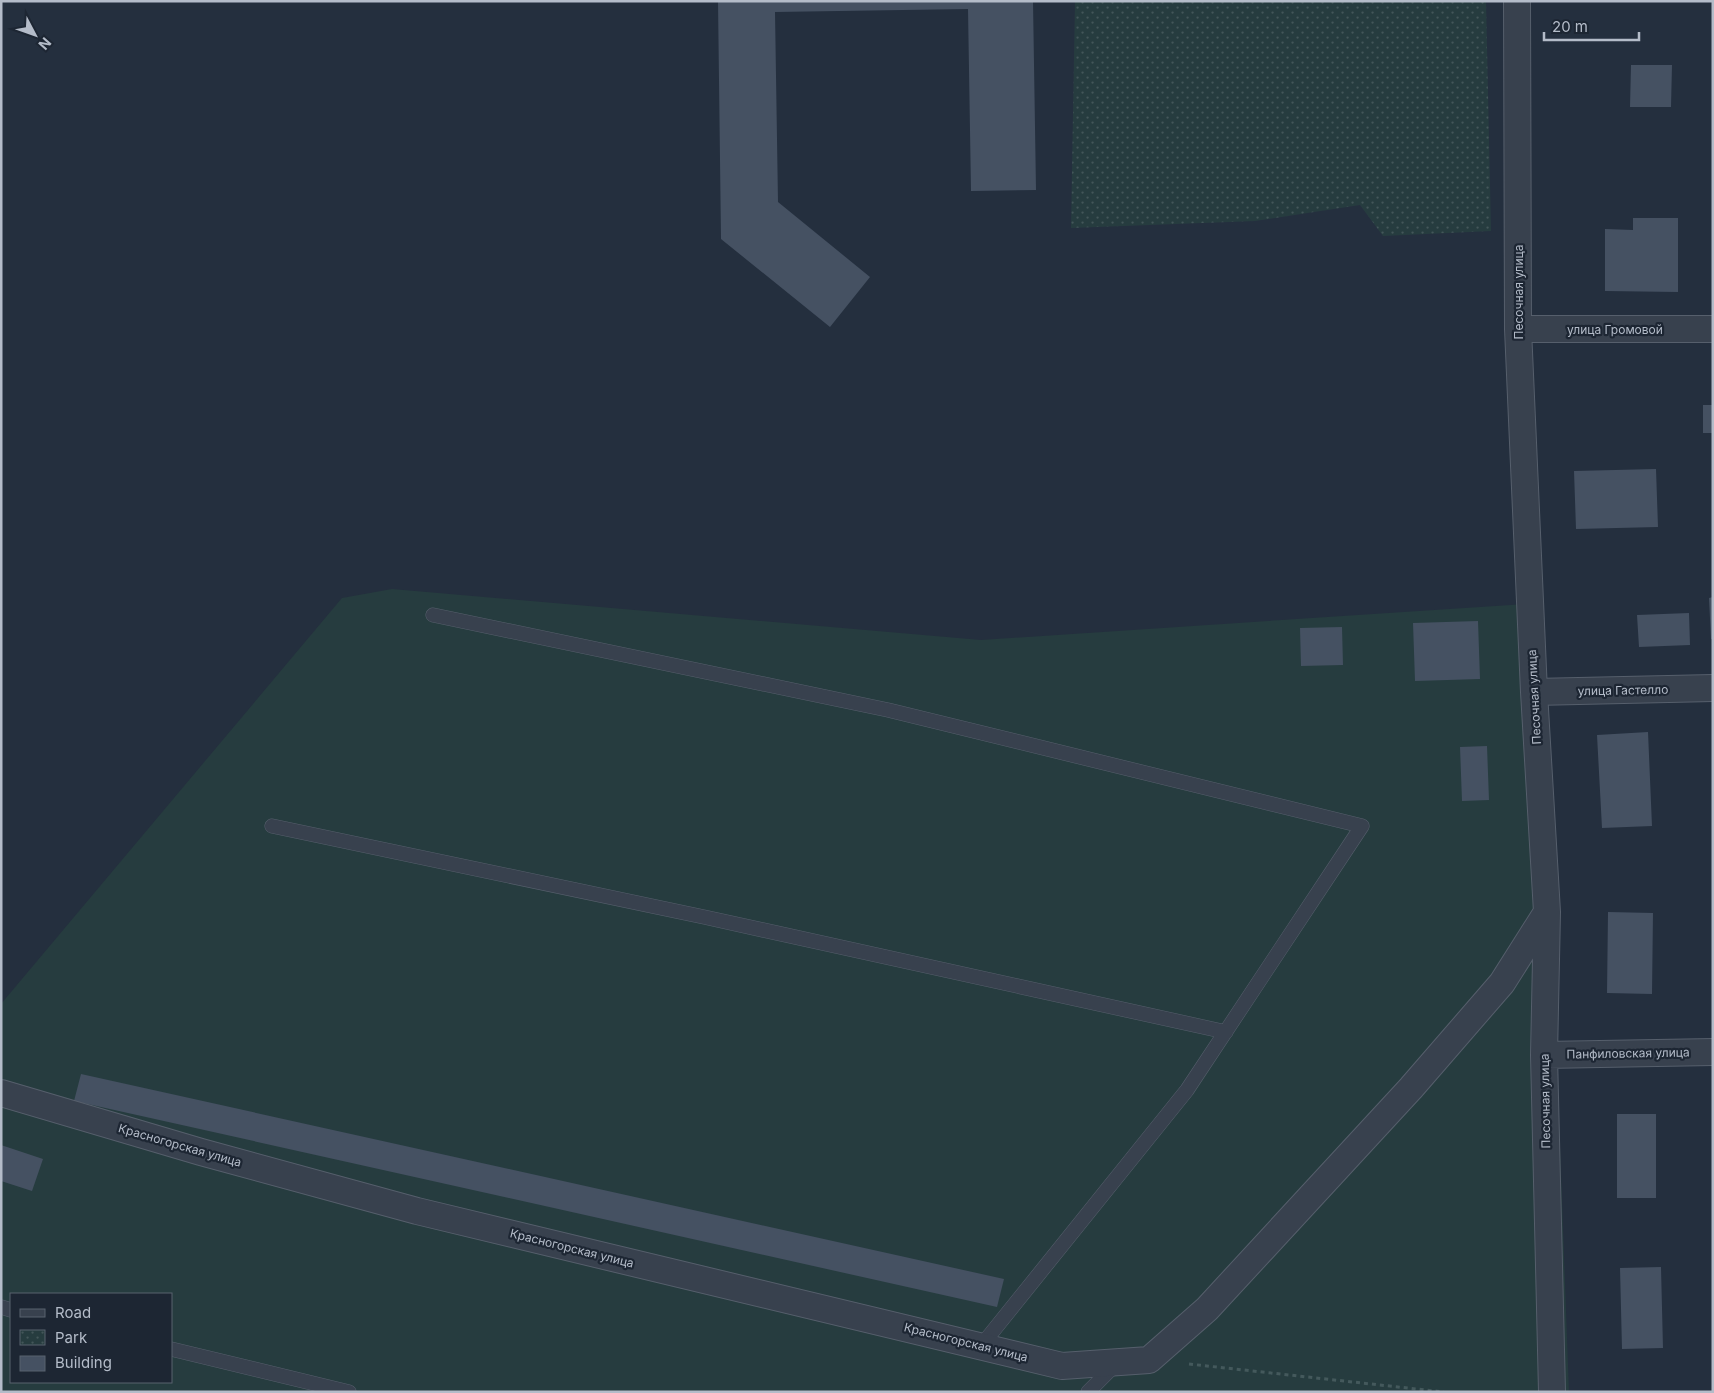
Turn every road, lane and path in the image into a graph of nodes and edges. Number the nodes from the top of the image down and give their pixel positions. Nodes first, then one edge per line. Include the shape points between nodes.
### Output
1 (1517, 1) edge
2 (1518, 329) junction
3 (1713, 329) edge
4 (433, 615) dead end
5 (1713, 688) edge
6 (1534, 692) junction
7 (272, 826) dead end
8 (1547, 912) junction
9 (1226, 1032) junction
10 (1713, 1052) edge
11 (1544, 1055) junction
12 (1, 1093) edge
13 (981, 1346) junction
14 (172, 1349) edge
15 (1149, 1360) junction
16 (1118, 1362) junction
17 (349, 1392) edge
18 (1088, 1392) edge
19 (1444, 1392) edge
20 (1552, 1392) edge

1 - 2 street, Песочная улица
2 - 3 street, улица Громовой
2 - 6 street, Песочная улица
4 - 9 lane via 888,710 1362,826
5 - 6 street, улица Гастелло
6 - 8 street, Песочная улица
7 - 9 lane
8 - 11 street, Песочная улица
8 - 15 street via 1502,983 1411,1088 1207,1309
9 - 13 lane via 1187,1090
10 - 11 street, Панфиловская улица
11 - 20 street, Песочная улица
12 - 13 street, Красногорская улица via 418,1211
13 - 16 street, Красногорская улица via 1062,1366
14 - 17 lane
15 - 16 street, Красногорская улица
15 - 19 path
16 - 18 lane

